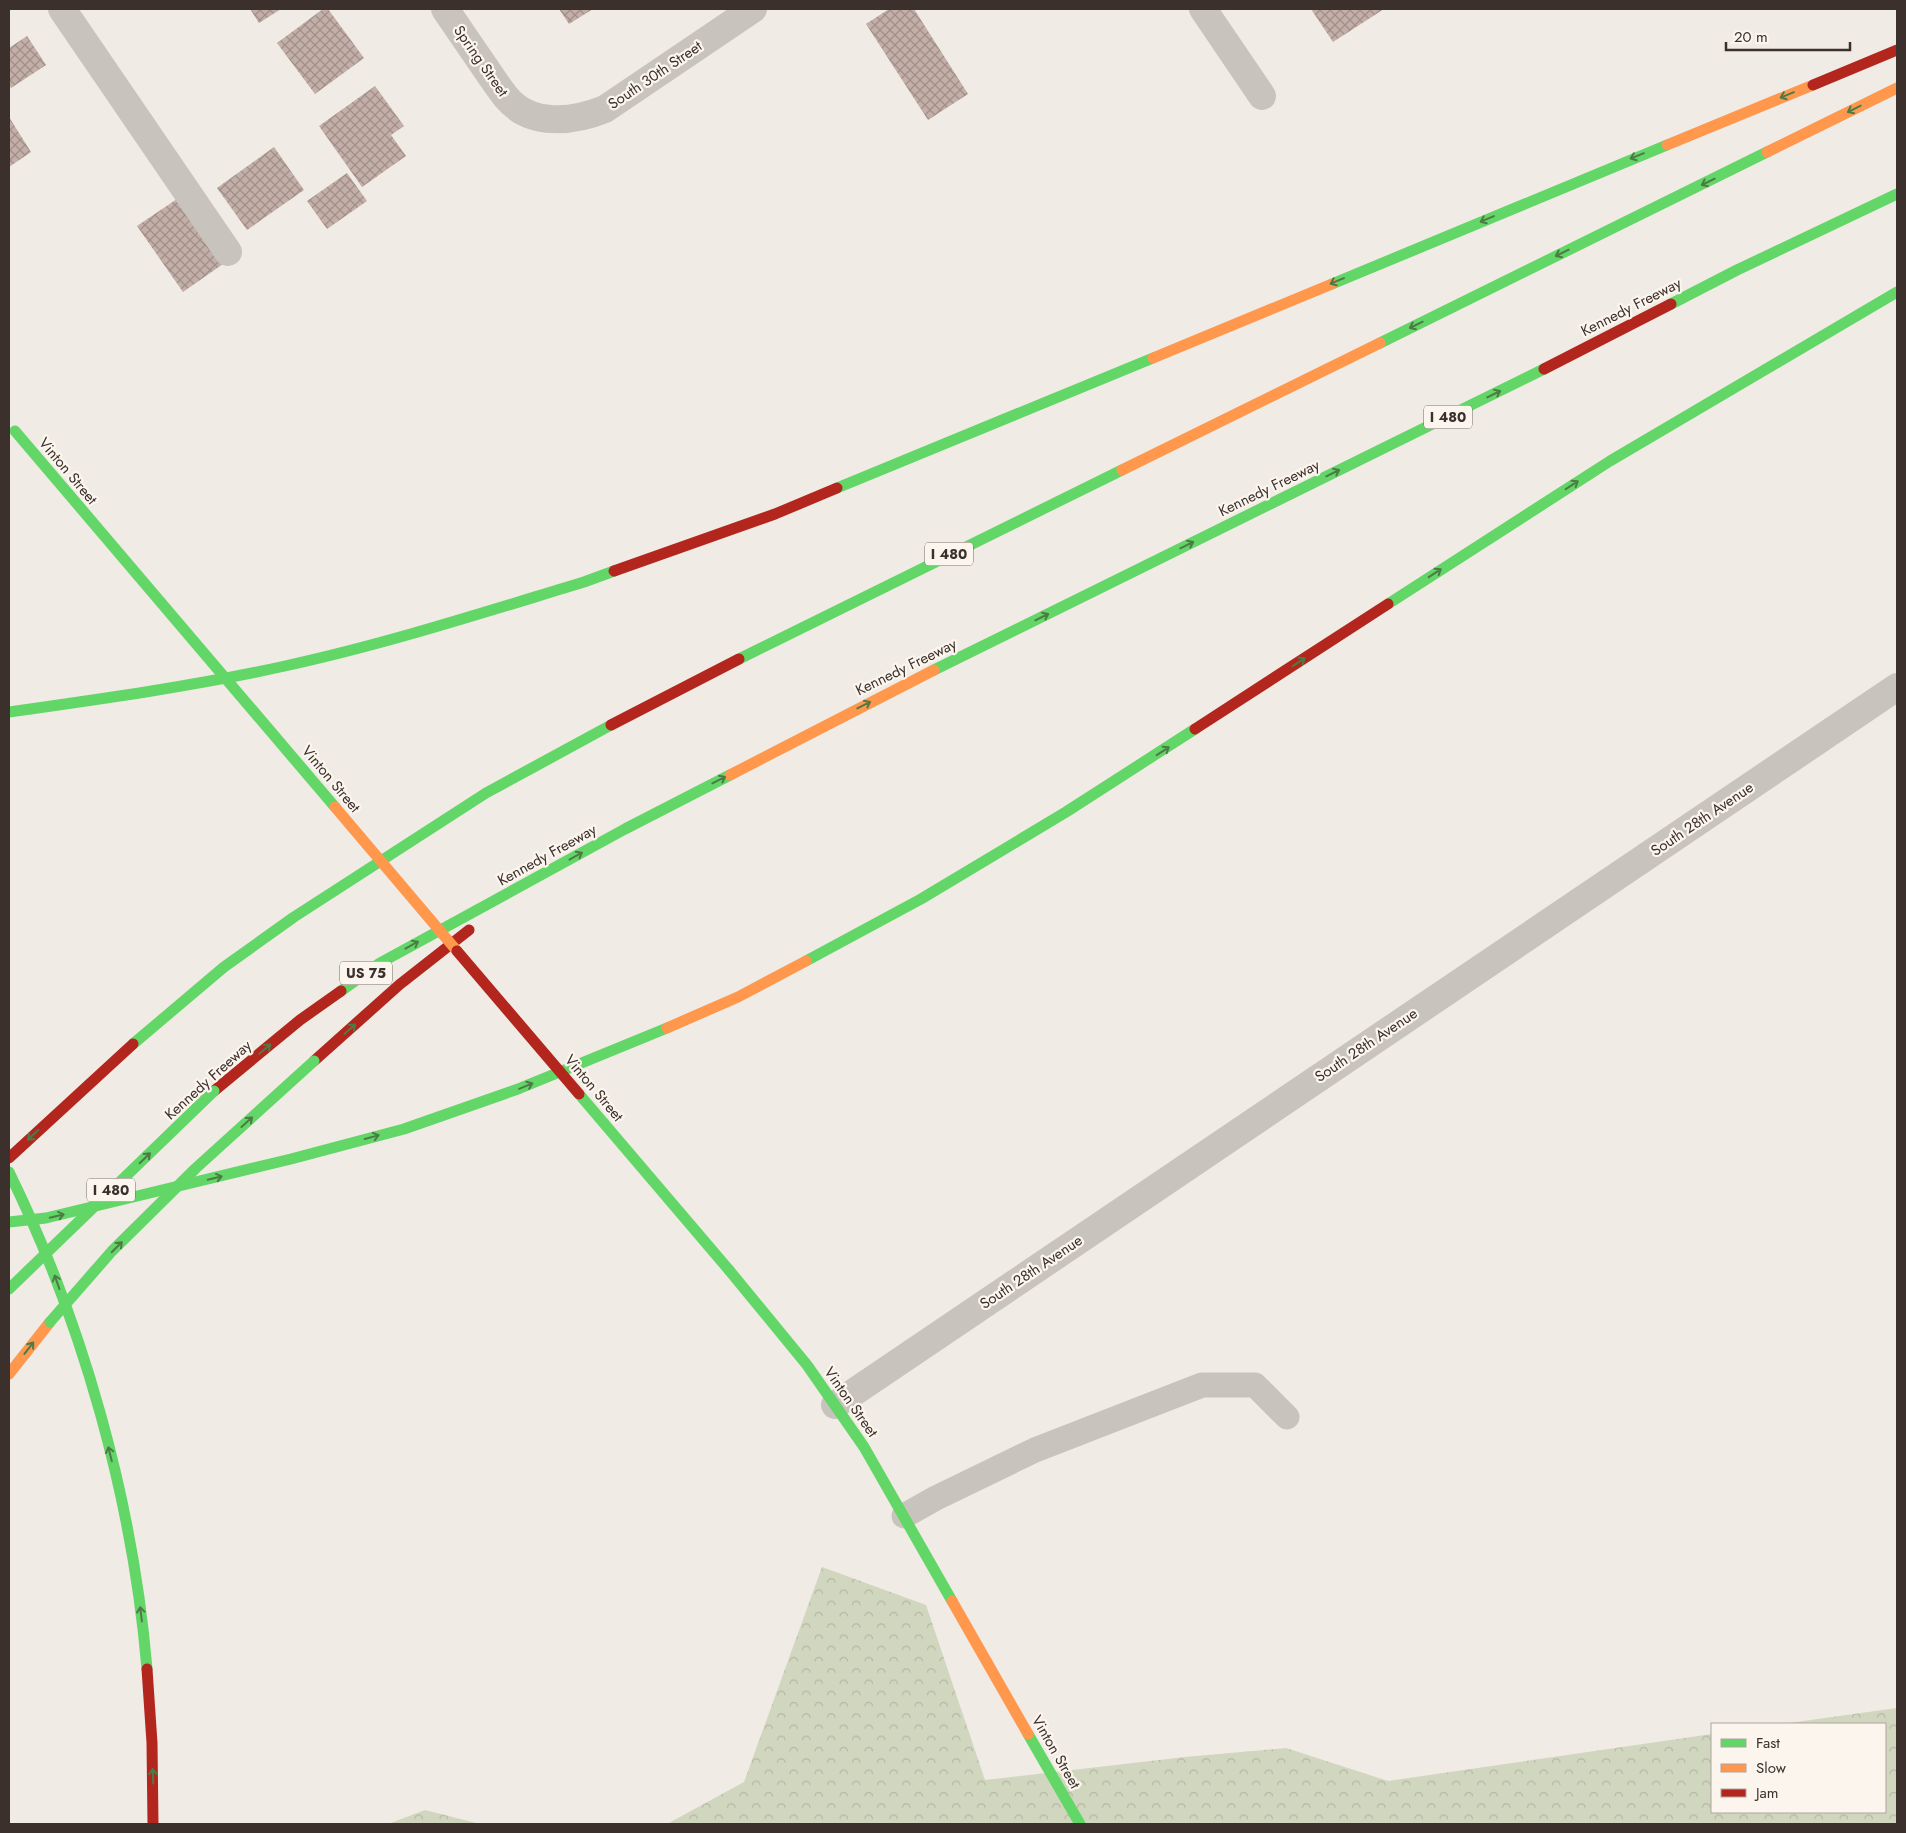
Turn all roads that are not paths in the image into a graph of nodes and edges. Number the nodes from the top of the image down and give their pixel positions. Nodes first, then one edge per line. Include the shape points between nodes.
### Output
1 (62, 9) edge
2 (445, 9) edge
3 (752, 9) edge
4 (1203, 9) edge
5 (1897, 50) edge
6 (1897, 88) edge
7 (1262, 96) dead end
8 (549, 120) joint
9 (1897, 194) edge
10 (228, 252) dead end
11 (1897, 292) edge
12 (12, 427) edge
13 (1897, 687) edge
14 (9, 712) edge
15 (533, 879) junction
16 (214, 1091) joint
17 (9, 1158) edge
18 (9, 1172) edge
19 (9, 1222) edge
20 (9, 1290) edge
21 (9, 1374) edge
22 (835, 1405) junction
23 (1287, 1417) dead end
24 (904, 1516) junction
25 (153, 1824) edge
26 (1080, 1824) edge

1 - 10 street
2 - 8 street, Spring Street via 507,99 524,111
3 - 8 street, South 30th Street via 605,108 587,116
4 - 7 street
5 -> 14 main road via 784,510 593,579 387,641 285,666 150,692
6 -> 17 main road, I 480 via 711,672 486,793 294,917 224,967 150,1028
15 -> 9 main road, Kennedy Freeway / I 480 via 870,702 1509,387 1737,270
19 -> 11 main road via 46,1218 291,1160 404,1129 518,1089 738,997 921,899 1066,812 1610,460
12 - 22 main road, Vinton Street, bridge via 729,1270 807,1365
13 - 22 street, South 28th Avenue
16 -> 15 main road, Kennedy Freeway / US 75 via 300,1020 380,963
21 -> 15 main road, bridge via 112,1251 196,1168 400,986
20 -> 16 main road, Kennedy Freeway / I 480, bridge
25 -> 18 main road, bridge via 145,1646 122,1499 54,1272
22 - 24 main road, Vinton Street
23 - 24 lane via 1255,1385 1202,1385 1035,1450
24 - 26 main road, Vinton Street

